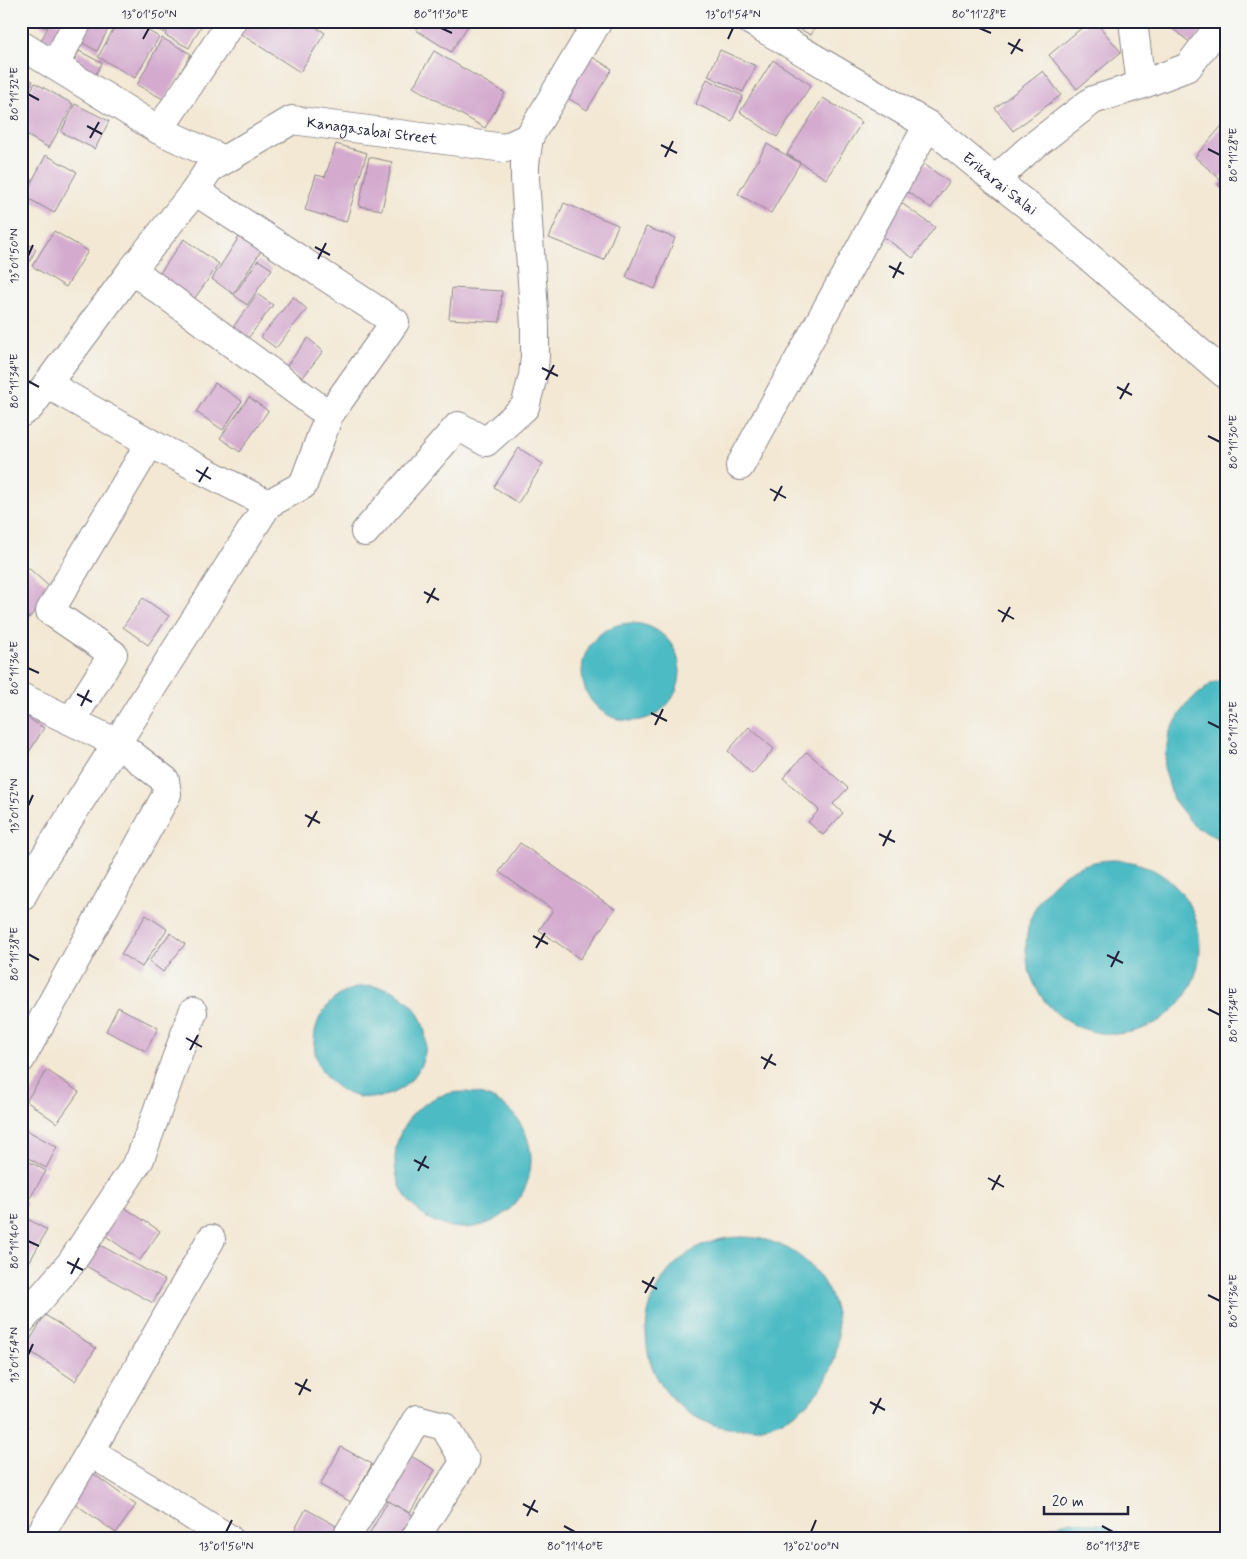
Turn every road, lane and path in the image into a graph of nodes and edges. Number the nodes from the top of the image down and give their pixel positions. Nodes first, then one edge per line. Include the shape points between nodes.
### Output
1 (78, 21) edge
2 (232, 21) edge
3 (598, 21) edge
4 (751, 21) edge
5 (1133, 21) edge
6 (1223, 21) edge
7 (21, 45) edge
8 (56, 65) junction
9 (1141, 85) junction
10 (928, 125) junction
11 (159, 130) junction
12 (529, 137) junction
13 (224, 160) junction
14 (995, 180) junction
15 (196, 191) junction
16 (132, 270) junction
17 (1226, 374) edge
18 (47, 384) junction
19 (21, 413) edge
20 (329, 415) junction
21 (150, 443) junction
22 (740, 466) dead end
23 (268, 504) junction
24 (365, 532) dead end
25 (21, 697) edge
26 (70, 721) junction
27 (117, 744) junction
28 (21, 898) edge
29 (193, 1012) dead end
30 (21, 1059) edge
31 (212, 1239) dead end
32 (21, 1321) edge
33 (90, 1452) junction
34 (38, 1538) edge
35 (228, 1538) edge
36 (346, 1538) edge
37 (415, 1538) edge

1 - 8 street
2 - 11 street
3 - 12 street
4 - 10 street, Erikarai Salai
5 - 9 street
6 - 9 street via 1188,67
7 - 8 street
8 - 11 street
9 - 14 street via 1093,100
10 - 14 street, Erikarai Salai
10 - 22 street
11 - 13 street
12 - 13 street, Kanagasabai Street via 505,148 292,120
12 - 24 street via 525,179 535,357 525,408 486,442 458,426
13 - 15 street, Kanagasabai Street via 209,169
14 - 17 street, Erikarai Salai
15 - 16 street, Kanagasabai Street
15 - 20 street via 395,322
16 - 18 street, Kanagasabai Street
16 - 20 street
18 - 19 street, Kanagasabai Street via 30,407
18 - 21 street
20 - 23 street via 303,486
21 - 23 street
21 - 26 street via 50,610 113,654
23 - 27 street
25 - 26 street
26 - 27 street
27 - 28 street
27 - 30 street via 165,780 167,794
29 - 32 street via 140,1160 71,1263
31 - 33 street
33 - 34 street
33 - 35 street
36 - 37 street via 417,1419 444,1426 465,1461

